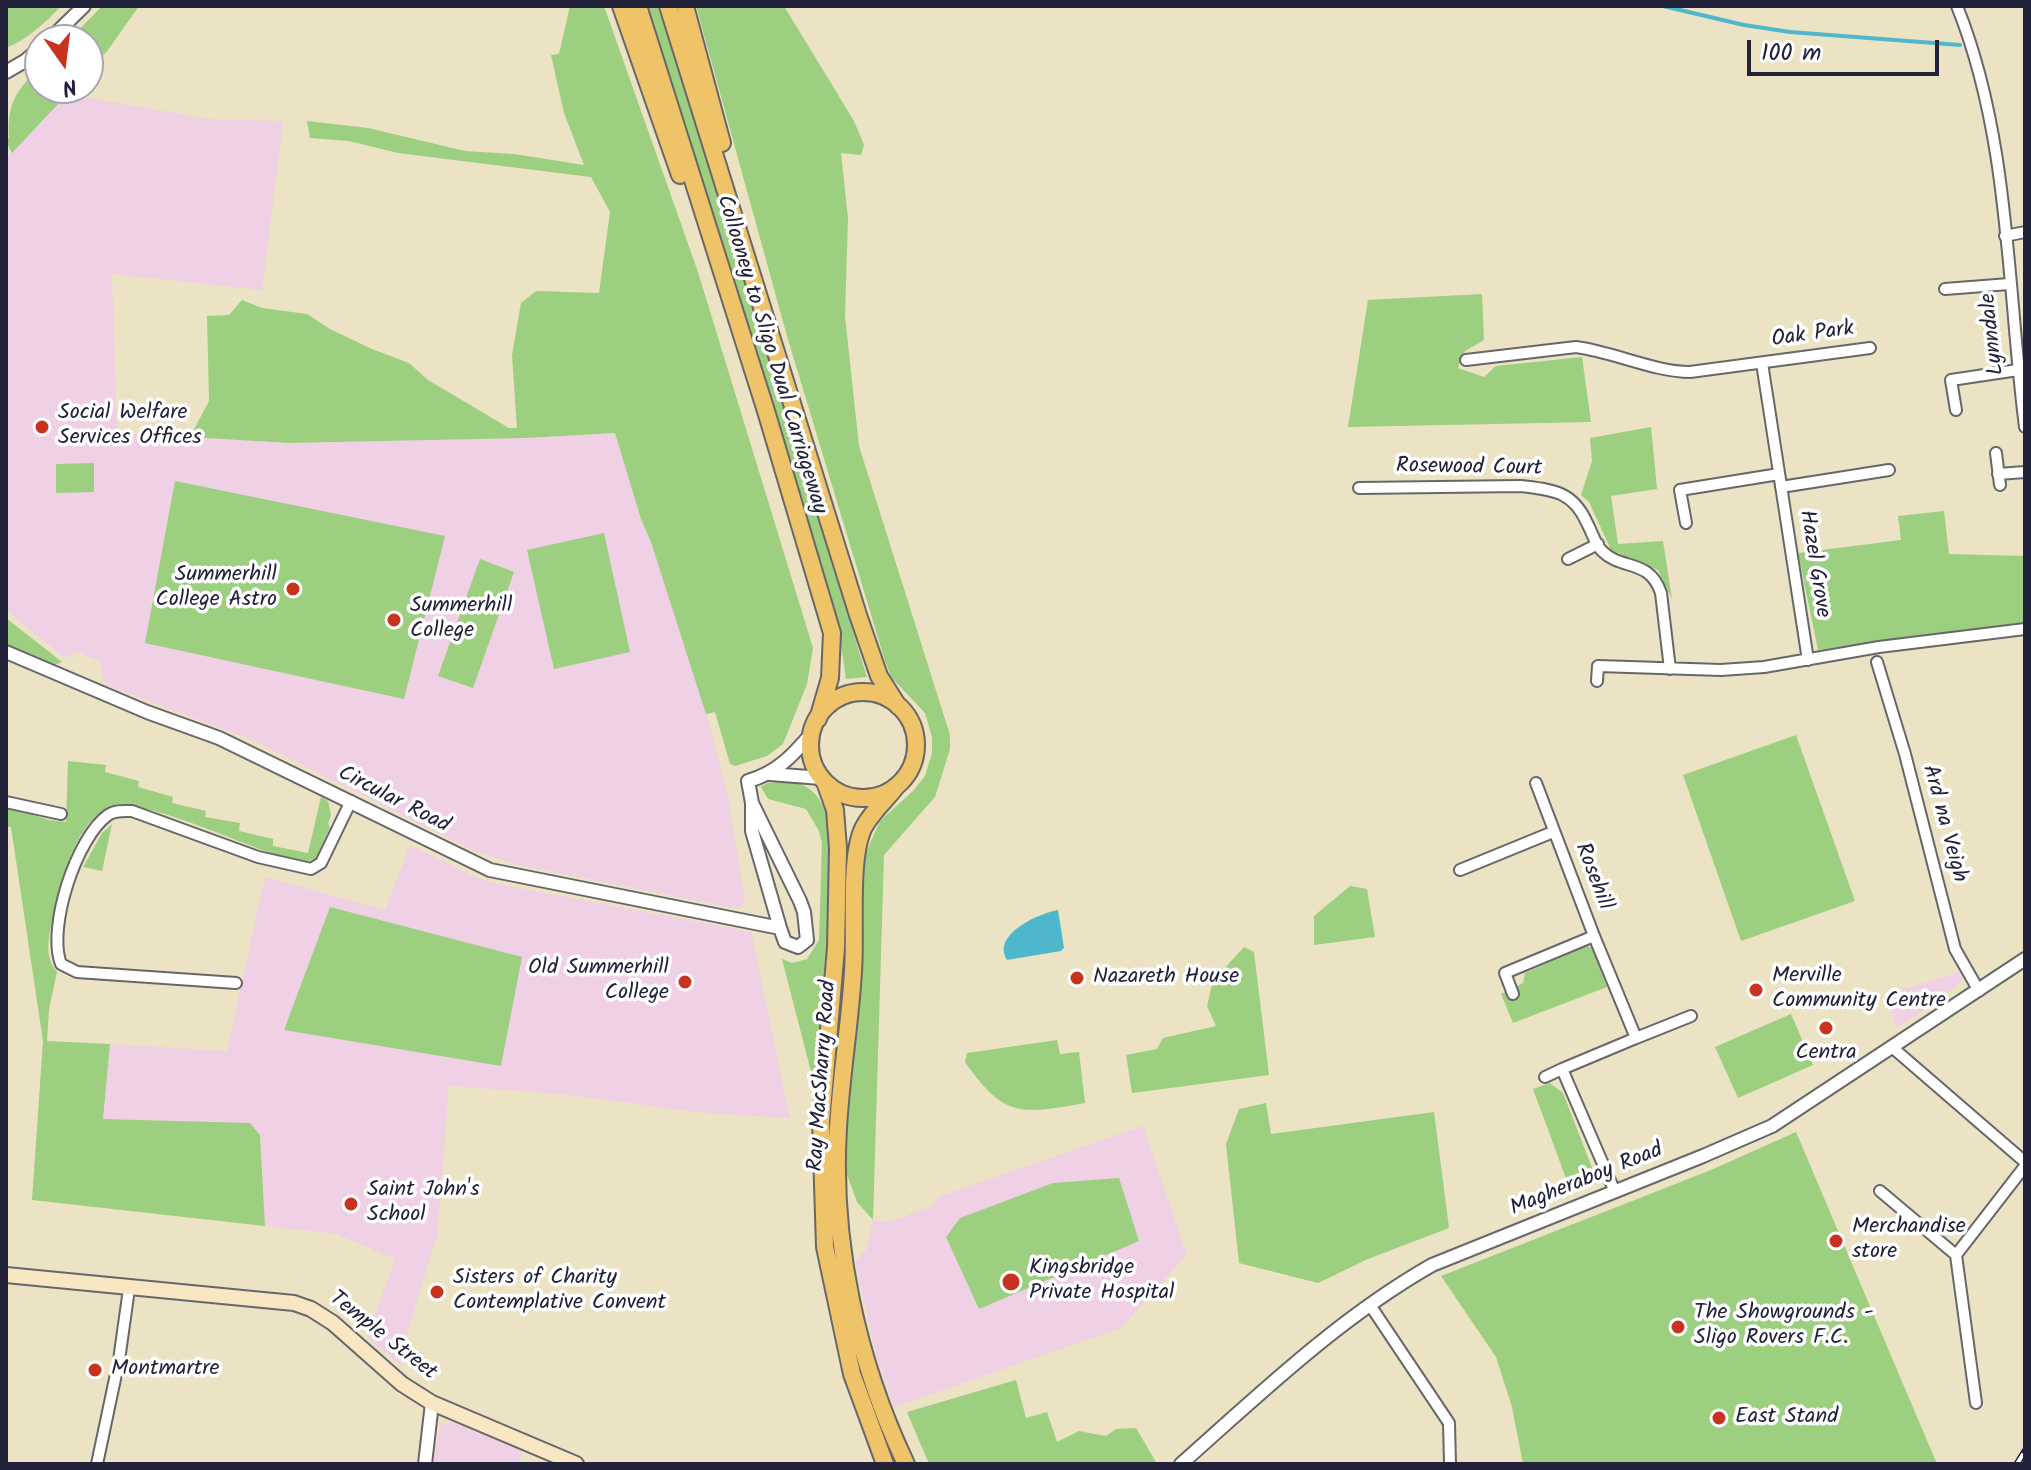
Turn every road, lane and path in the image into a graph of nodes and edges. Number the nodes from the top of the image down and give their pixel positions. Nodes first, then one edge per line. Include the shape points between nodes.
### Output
1 (84, 6) edge
2 (621, 6) edge
3 (638, 6) edge
4 (668, 6) edge
5 (685, 6) edge
6 (1957, 6) edge
7 (65, 24) edge
8 (24, 62) edge
9 (6, 72) edge
10 (2025, 232) edge
11 (2005, 236) junction
12 (753, 281) junction
13 (2009, 284) junction
14 (1945, 289) dead end
15 (732, 307) junction
16 (1870, 348) dead end
17 (1466, 360) dead end
18 (1762, 363) junction
19 (2018, 370) junction
20 (1956, 410) dead end
21 (2025, 427) edge
22 (1996, 453) dead end
23 (1889, 470) dead end
24 (2025, 472) edge
25 (1779, 474) junction
26 (1781, 487) junction
27 (1359, 488) dead end
28 (1686, 523) dead end
29 (1598, 544) junction
30 (1568, 559) dead end
31 (2025, 629) edge
32 (6, 652) edge
33 (1808, 660) junction
34 (1877, 662) dead end
35 (1670, 669) junction
36 (1597, 681) dead end
37 (898, 706) junction
38 (815, 726) junction
39 (770, 774) junction
40 (823, 780) junction
41 (1536, 783) dead end
42 (895, 788) junction
43 (351, 801) junction
44 (6, 802) edge
45 (752, 803) junction
46 (61, 814) dead end
47 (1553, 832) junction
48 (1460, 870) dead end
49 (780, 928) junction
50 (1594, 936) junction
51 (2025, 959) edge
52 (236, 983) dead end
53 (1979, 991) junction
54 (1513, 994) dead end
55 (1691, 1016) dead end
56 (1636, 1038) junction
57 (1893, 1048) junction
58 (1562, 1069) junction
59 (1545, 1077) dead end
60 (2025, 1164) edge
61 (1880, 1191) dead end
62 (1615, 1192) junction
63 (1956, 1255) junction
64 (6, 1275) edge
65 (129, 1289) junction
66 (1370, 1305) junction
67 (432, 1403) junction
68 (1976, 1403) dead end
69 (97, 1464) edge
70 (425, 1464) edge
71 (576, 1464) edge
72 (885, 1464) edge
73 (906, 1464) edge
74 (1181, 1464) edge
75 (1450, 1464) edge

1 - 7 street
2 - 15 highway via 694,216
3 - 15 highway, Collooney to Sligo Dual Carriageway
4 - 12 highway, Collooney to Sligo Dual Carriageway
5 - 12 highway
6 - 11 street, Lynndale via 1991,129
8 - 9 street
10 - 11 street
11 - 13 street, Lynndale
12 - 37 highway, Collooney to Sligo Dual Carriageway via 879,676
13 - 14 street
13 - 19 street, Lynndale
15 - 38 highway, Collooney to Sligo Dual Carriageway via 832,633 830,678
16 - 18 street, Oak Park
17 - 18 street, Oak Park via 1576,347 1675,372
18 - 25 street, Hazel Grove
19 - 20 street via 1951,380
19 - 21 street, Lynndale
22 - 24 street via 1999,480
23 - 26 street
25 - 26 street, Hazel Grove
25 - 28 street via 1680,490
26 - 33 street, Hazel Grove
27 - 29 street, Rosewood Court via 1544,488 1573,499
29 - 30 street
29 - 35 street via 1609,556 1657,581
31 - 33 street
32 - 43 street, Circular Road via 219,738
33 - 35 street via 1750,668
34 - 53 street, Ard na Veigh via 1955,949
35 - 36 street via 1598,666
37 - 38 highway via 885,697 855,693 827,707
37 - 42 highway via 909,718 916,748 914,763
38 - 39 street
38 - 40 highway via 811,749
39 - 40 street
39 - 45 street via 748,781
40 - 42 highway via 851,797 882,795
40 - 72 highway, Ray MacSharry Road via 835,810 838,848 836,948 821,1121 825,1247 852,1374
41 - 47 street, Rosehill
42 - 73 highway, Ray MacSharry Road via 862,831 855,864 838,1186 851,1298 884,1413
43 - 49 street, Circular Road via 490,870
43 - 52 street via 321,863 311,869 258,857 132,811 112,812 79,854 55,949 61,964 77,972
44 - 46 street
45 - 49 street via 752,831
45 - 49 street, Circular Road via 800,901 807,940 798,947 790,945
47 - 48 street, Rosehill
47 - 50 street, Rosehill
50 - 54 street, Rosehill via 1505,973
50 - 56 street, Rosehill
51 - 53 street, Magheraboy Road
53 - 57 street, Magheraboy Road
55 - 56 street
56 - 58 street
57 - 60 street
57 - 62 street, Magheraboy Road via 1772,1126
58 - 59 street
58 - 62 street
60 - 63 street
61 - 63 street
62 - 66 street, Magheraboy Road via 1432,1265
63 - 68 street
64 - 65 main road, Temple Street
65 - 67 main road, Temple Street via 303,1306 333,1323 402,1384
65 - 69 street
66 - 74 street, Magheraboy Road
66 - 75 street via 1449,1423
67 - 70 street
67 - 71 main road, Temple Street

